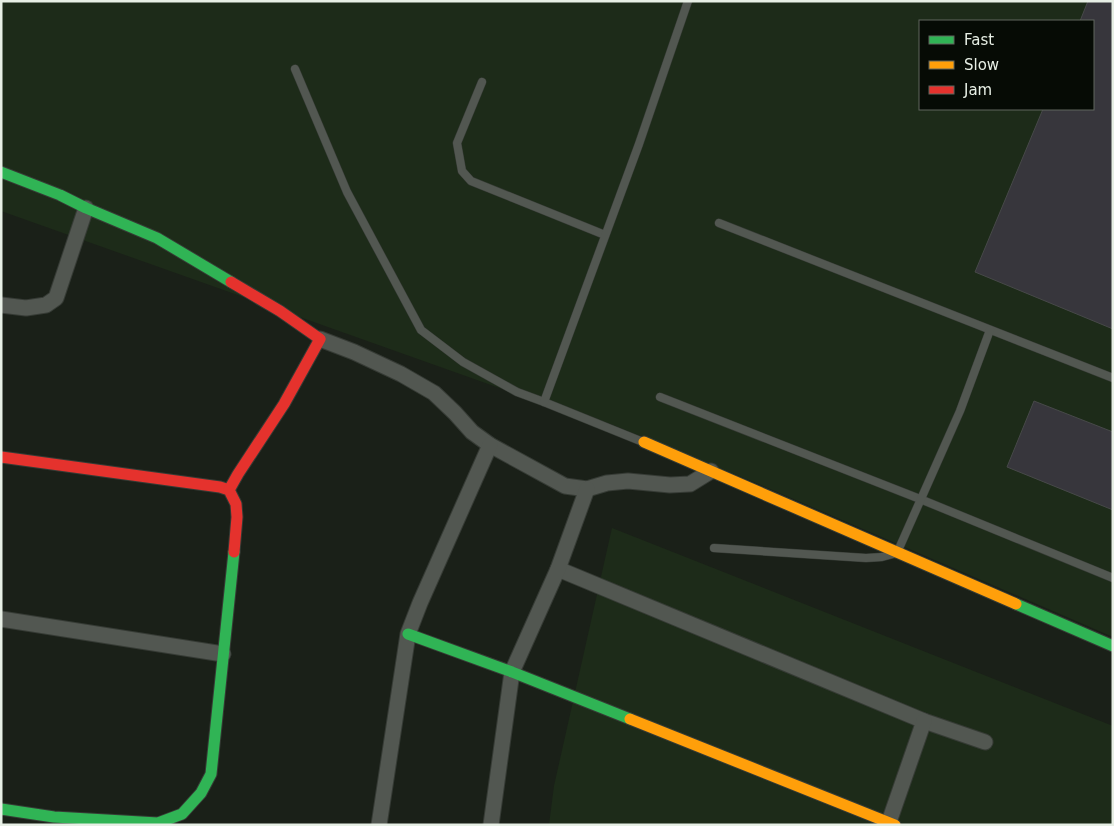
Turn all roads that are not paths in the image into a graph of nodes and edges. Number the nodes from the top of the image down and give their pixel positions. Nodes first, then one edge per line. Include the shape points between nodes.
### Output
1 (688, 1) edge
2 (296, 68) dead end
3 (482, 82) dead end
4 (1, 172) edge
5 (86, 208) junction
6 (719, 223) dead end
7 (605, 235) junction
8 (1, 305) edge
9 (990, 330) junction
10 (320, 339) junction
11 (1113, 378) edge
12 (660, 396) dead end
13 (544, 402) junction
14 (644, 442) joint
15 (490, 445) junction
16 (1, 457) edge
17 (711, 471) junction
18 (587, 489) junction
19 (229, 490) junction
20 (920, 499) junction
21 (714, 548) dead end
22 (897, 552) junction
23 (558, 570) junction
24 (1113, 578) edge
25 (1, 618) edge
26 (408, 634) junction
27 (1113, 646) edge
28 (223, 654) junction
29 (512, 672) junction
30 (924, 721) junction
31 (985, 742) dead end
32 (1, 809) edge
33 (892, 824) edge
34 (379, 825) edge
35 (491, 825) edge

1 - 7 lane
2 - 13 lane via 348,192 421,330 463,362 517,392
3 - 7 lane via 457,143 462,170 470,181
4 - 5 street
5 - 8 street via 56,298 46,305 26,308
5 - 10 street via 157,238 280,311
6 - 9 lane
7 - 13 lane
9 - 11 lane
9 - 20 lane via 960,411
10 - 15 street via 401,374 434,393 472,432
10 - 19 street via 284,404
12 - 20 lane
13 - 14 lane
14 - 17 street
15 - 18 street via 566,486
15 - 26 street
16 - 19 street via 209,484
17 - 18 street via 690,484 628,481
17 - 22 street
18 - 23 street
19 - 28 street via 236,504 237,517
20 - 22 lane
20 - 24 lane
21 - 22 lane via 866,558
22 - 27 street
23 - 29 street
23 - 30 street
25 - 28 street
26 - 29 street
26 - 34 street
28 - 32 street via 210,774 201,793 182,814 158,823 54,817
29 - 33 street
29 - 35 street
30 - 31 street
30 - 33 street

